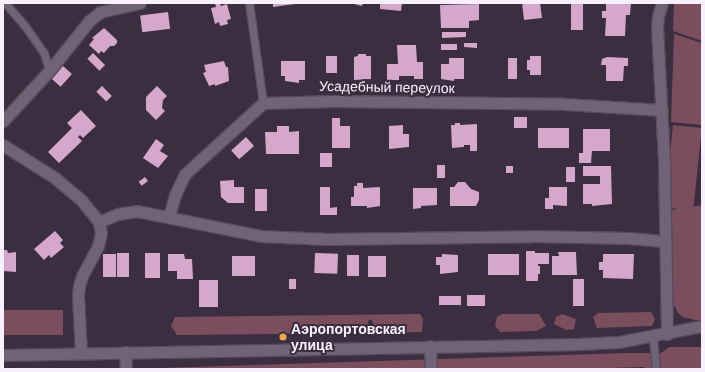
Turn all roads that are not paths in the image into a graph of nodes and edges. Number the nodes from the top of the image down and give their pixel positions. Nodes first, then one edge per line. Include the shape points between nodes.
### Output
1 (5, 3) edge
2 (140, 3) edge
3 (249, 3) edge
4 (662, 3) edge
5 (49, 71) junction
6 (262, 103) junction
7 (662, 110) junction
8 (3, 121) edge
9 (3, 145) edge
10 (169, 217) junction
11 (99, 222) junction
12 (666, 241) junction
13 (700, 328) edge
14 (667, 334) junction
15 (653, 336) junction
16 (430, 346) junction
17 (125, 352) junction
18 (81, 353) junction
19 (3, 354) edge
20 (126, 369) edge
21 (431, 369) edge
22 (656, 369) edge

1 - 5 lane via 44,53
2 - 5 street via 100,12 89,21
3 - 6 lane
4 - 7 street via 657,27
5 - 8 street
6 - 7 street, Усадебный переулок via 333,101 565,104
6 - 10 street via 185,174 175,195
7 - 12 street
9 - 11 street via 55,178 82,201
10 - 11 street via 137,211
10 - 12 street via 261,236 327,239 532,236
11 - 18 street via 101,233 98,246 79,286
12 - 14 street
13 - 14 street
14 - 15 street
15 - 16 street via 618,342 580,344
15 - 22 lane
16 - 17 street
16 - 21 street
17 - 18 street
17 - 20 street
18 - 19 street

